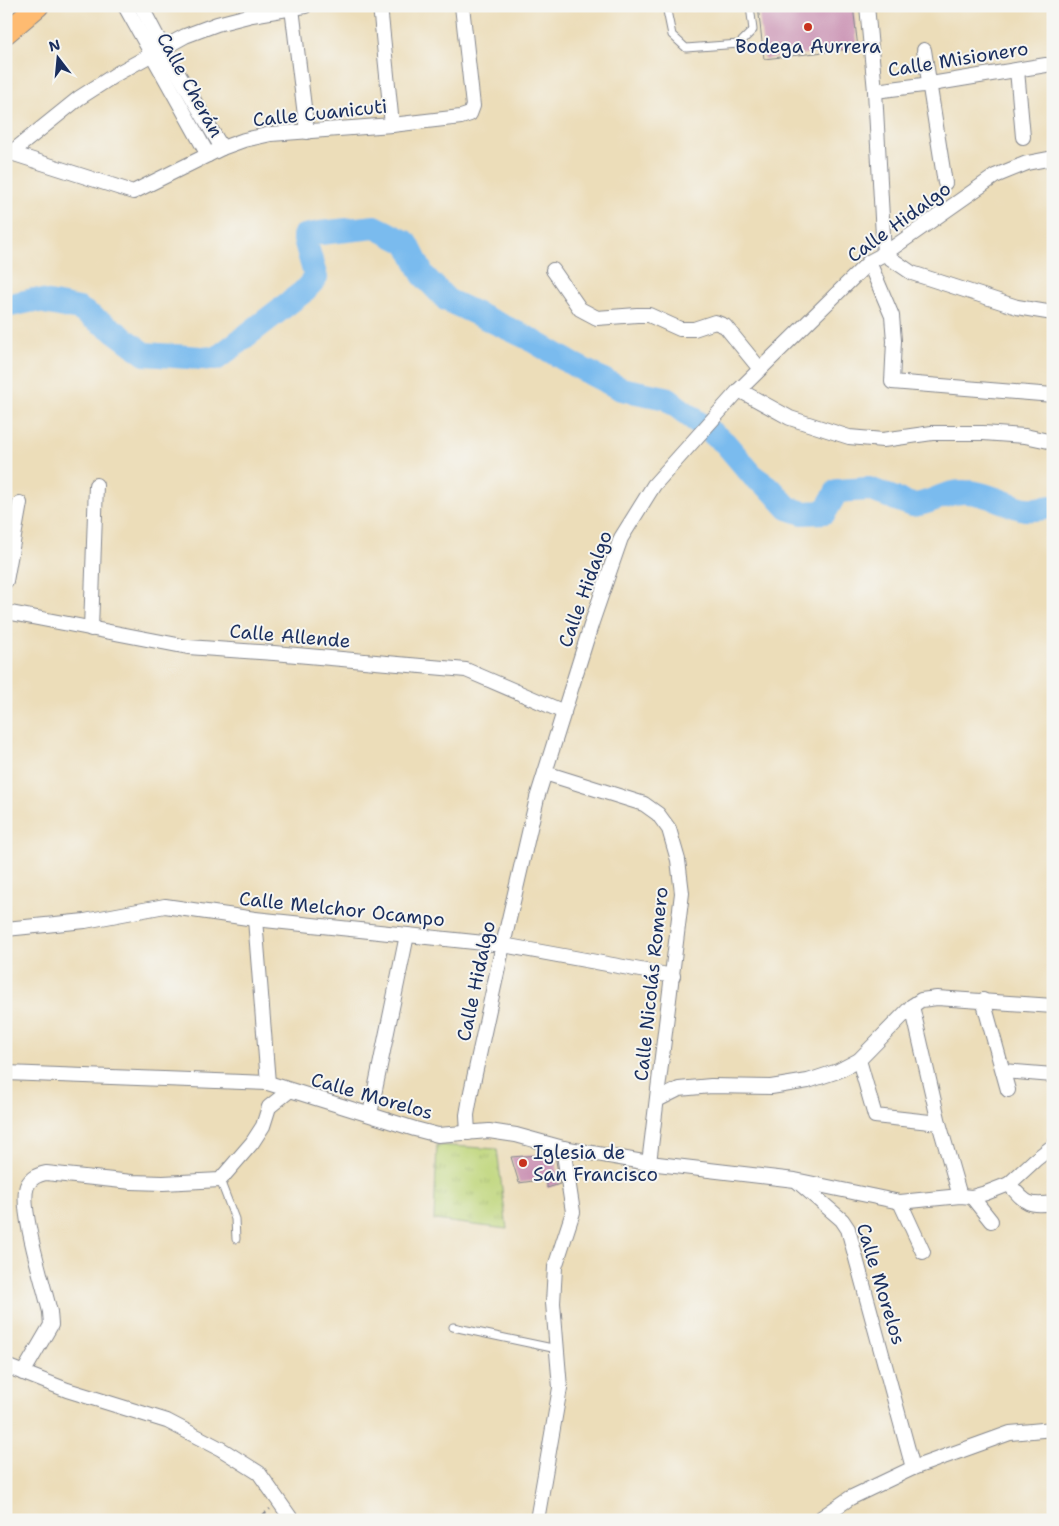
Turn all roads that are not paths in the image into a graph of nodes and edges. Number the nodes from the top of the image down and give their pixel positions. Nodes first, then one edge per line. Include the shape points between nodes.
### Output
1 (38, 6) edge
2 (125, 6) edge
3 (141, 6) edge
4 (380, 6) edge
5 (462, 6) edge
6 (666, 6) edge
7 (750, 6) edge
8 (867, 6) edge
9 (299, 7) edge
10 (6, 33) edge
11 (924, 50) dead end
12 (157, 51) junction
13 (1046, 65) dead end
14 (1017, 70) junction
15 (931, 84) junction
16 (875, 90) junction
17 (392, 124) junction
18 (307, 132) junction
19 (1023, 137) dead end
20 (222, 148) junction
21 (9, 155) edge
22 (208, 155) junction
23 (1053, 158) edge
24 (945, 183) dead end
25 (884, 254) junction
26 (870, 262) junction
27 (553, 270) dead end
28 (1053, 313) edge
29 (760, 369) junction
30 (738, 392) junction
31 (1053, 395) edge
32 (1053, 442) edge
33 (96, 485) dead end
34 (20, 503) dead end
35 (6, 581) edge
36 (6, 612) edge
37 (91, 629) junction
38 (564, 712) junction
39 (545, 773) junction
40 (255, 919) junction
41 (6, 929) edge
42 (407, 935) junction
43 (503, 945) junction
44 (673, 976) junction
45 (983, 1000) junction
46 (912, 1006) junction
47 (1053, 1006) edge
48 (859, 1060) junction
49 (1003, 1071) junction
50 (6, 1073) edge
51 (1053, 1075) edge
52 (268, 1084) junction
53 (1008, 1090) dead end
54 (289, 1091) junction
55 (658, 1100) junction
56 (370, 1114) junction
57 (939, 1123) junction
58 (468, 1133) junction
59 (1053, 1146) edge
60 (563, 1148) junction
61 (649, 1163) junction
62 (220, 1180) junction
63 (795, 1180) junction
64 (1009, 1184) junction
65 (966, 1197) junction
66 (900, 1202) junction
67 (1053, 1202) edge
68 (991, 1221) dead end
69 (236, 1239) dead end
70 (923, 1252) dead end
71 (454, 1327) dead end
72 (557, 1349) junction
73 (6, 1366) edge
74 (23, 1373) junction
75 (1053, 1429) edge
76 (913, 1468) junction
77 (292, 1520) edge
78 (537, 1520) edge
79 (818, 1520) edge

1 - 10 main road
2 - 12 street, Calle Cherán
3 - 12 street, Calle Cherán
4 - 17 street
5 - 17 street, Calle Cuanicuti via 473,106 470,114
6 - 7 lane via 672,35 686,48 739,44 753,30
8 - 16 street
9 - 12 street via 217,24
9 - 18 street
11 - 15 street
12 - 20 street, Calle Cherán
12 - 21 street via 79,98
12 - 22 street, Calle Cherán
13 - 14 street, Calle Misionero
14 - 15 street, Calle Misionero
14 - 19 street
15 - 16 street, Calle Misionero
15 - 24 street
16 - 25 street
17 - 18 street, Calle Cuanicuti
18 - 20 street, Calle Cuanicuti via 271,134
20 - 22 street, Calle Cuanicuti
21 - 22 street, Calle Cuanicuti via 133,192
23 - 25 street, Calle Hidalgo via 995,176
25 - 26 street, Calle Hidalgo
25 - 28 street via 912,273 1017,307
26 - 29 street, Calle Hidalgo
26 - 31 street via 892,316 892,382
27 - 29 street via 580,309 597,318 649,315 680,329 694,329 715,322 725,326
29 - 30 street, Calle Hidalgo
30 - 32 street via 790,418 849,437 883,440 932,433 983,433
30 - 38 street, Calle Hidalgo via 654,485 621,538
33 - 37 street
34 - 35 street
36 - 37 street, Calle Allende
37 - 38 street, Calle Allende via 188,647 466,670
38 - 39 street, Calle Hidalgo
39 - 43 street, Calle Hidalgo
39 - 44 street, Calle Nicolás Romero via 644,804 658,814 669,829 678,860 682,893
40 - 41 street, Calle Melchor Ocampo via 165,906 85,922
40 - 42 street, Calle Melchor Ocampo
40 - 52 street
42 - 43 street, Calle Melchor Ocampo
42 - 56 street
43 - 44 street, Calle Melchor Ocampo
43 - 58 street, Calle Hidalgo via 467,1115
44 - 55 street, Calle Nicolás Romero
45 - 46 street via 937,998 921,1000
45 - 47 street
45 - 49 street
46 - 48 street
46 - 57 street
48 - 55 street via 808,1081 771,1087 679,1089
48 - 57 street via 875,1116
49 - 51 street
49 - 53 street
50 - 52 street, Calle Morelos
52 - 54 street, Calle Morelos
54 - 56 street, Calle Morelos
54 - 62 street via 269,1107 264,1126
55 - 61 street, Calle Nicolás Romero
56 - 58 street, Calle Morelos via 438,1135
57 - 65 street
58 - 60 street, Calle Morelos via 489,1131 516,1135
59 - 64 street
60 - 61 street, Calle Morelos
60 - 72 street via 573,1212 555,1267 553,1303
61 - 63 street, Calle Morelos
62 - 69 lane via 235,1219
62 - 74 street via 132,1182 46,1173 34,1176 26,1197 27,1218 51,1325
63 - 66 street
63 - 76 street, Calle Morelos via 848,1228
64 - 65 street
64 - 67 street via 1025,1202 1039,1205
65 - 66 street
65 - 68 street
66 - 70 street
71 - 72 lane
72 - 78 street via 560,1388
73 - 74 street
74 - 77 street via 66,1390 167,1421 221,1449 259,1473
75 - 76 street via 1010,1433
76 - 79 street via 850,1498

